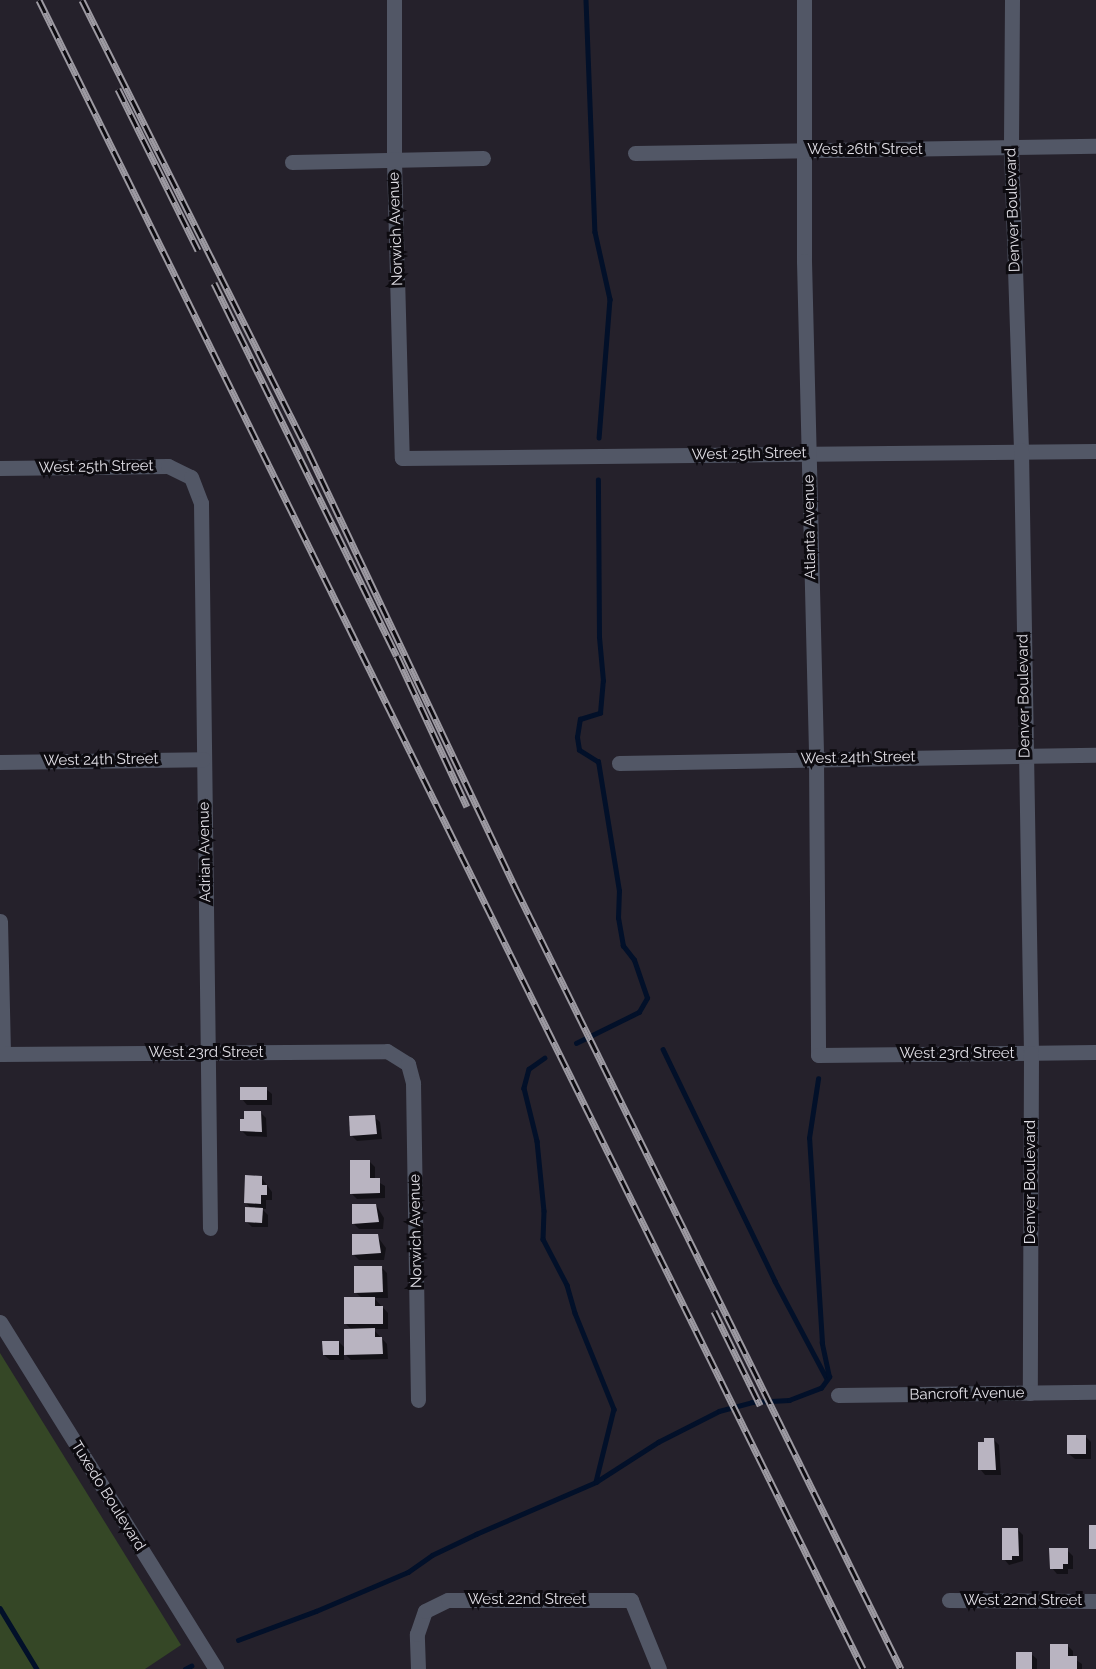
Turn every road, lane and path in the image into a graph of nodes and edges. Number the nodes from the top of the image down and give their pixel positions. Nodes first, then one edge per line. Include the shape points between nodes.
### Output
1 (394, 0) edge
2 (804, 0) edge
3 (1012, 0) edge
4 (1096, 146) edge
5 (1011, 148) junction
6 (806, 150) junction
7 (635, 153) dead end
8 (483, 158) dead end
9 (394, 160) junction
10 (292, 162) dead end
11 (1021, 450) junction
12 (1096, 451) edge
13 (808, 453) junction
14 (402, 458) joint
15 (0, 468) edge
16 (190, 477) joint
17 (1096, 755) edge
18 (1025, 756) junction
19 (816, 758) junction
20 (203, 759) junction
21 (0, 762) edge
22 (619, 762) dead end
23 (0, 921) edge
24 (1096, 1052) edge
25 (209, 1053) junction
26 (1031, 1053) junction
27 (2, 1054) edge
28 (818, 1055) joint
29 (408, 1064) joint
30 (210, 1228) dead end
31 (0, 1322) edge
32 (1096, 1392) edge
33 (1030, 1393) junction
34 (838, 1395) dead end
35 (418, 1400) dead end
36 (949, 1600) dead end
37 (1096, 1601) edge
38 (216, 1669) edge
39 (418, 1669) edge
40 (659, 1669) edge

1 - 9 street, Norwich Avenue
2 - 6 street, Atlanta Avenue
3 - 5 street, Denver Boulevard
4 - 5 street, West 26th Street
5 - 6 street, West 26th Street
5 - 11 street, Denver Boulevard
6 - 7 street, West 26th Street
6 - 13 street, Atlanta Avenue
8 - 9 street
9 - 10 street
9 - 14 street, Norwich Avenue
11 - 12 street, West 25th Street
11 - 13 street, West 25th Street
11 - 18 street, Denver Boulevard
13 - 14 street, West 25th Street
13 - 19 street, Atlanta Avenue
15 - 16 street, West 25th Street via 168,466
16 - 20 street, Adrian Avenue via 201,503
17 - 18 street, West 24th Street
18 - 19 street, West 24th Street
18 - 26 street, Denver Boulevard
19 - 22 street, West 24th Street
19 - 28 street, Atlanta Avenue
20 - 21 street, West 24th Street
20 - 25 street, Adrian Avenue
23 - 27 street
24 - 26 street, West 23rd Street
25 - 27 street, West 23rd Street
25 - 29 street, West 23rd Street via 387,1052
25 - 30 street, Adrian Avenue
26 - 28 street, West 23rd Street
26 - 33 street, Denver Boulevard
29 - 35 street, Norwich Avenue via 413,1083
31 - 38 street, Tuxedo Boulevard
32 - 33 street, Bancroft Avenue
33 - 34 street, Bancroft Avenue
36 - 37 street, West 22nd Street
39 - 40 street, West 22nd Street via 417,1634 425,1611 448,1600 631,1600

